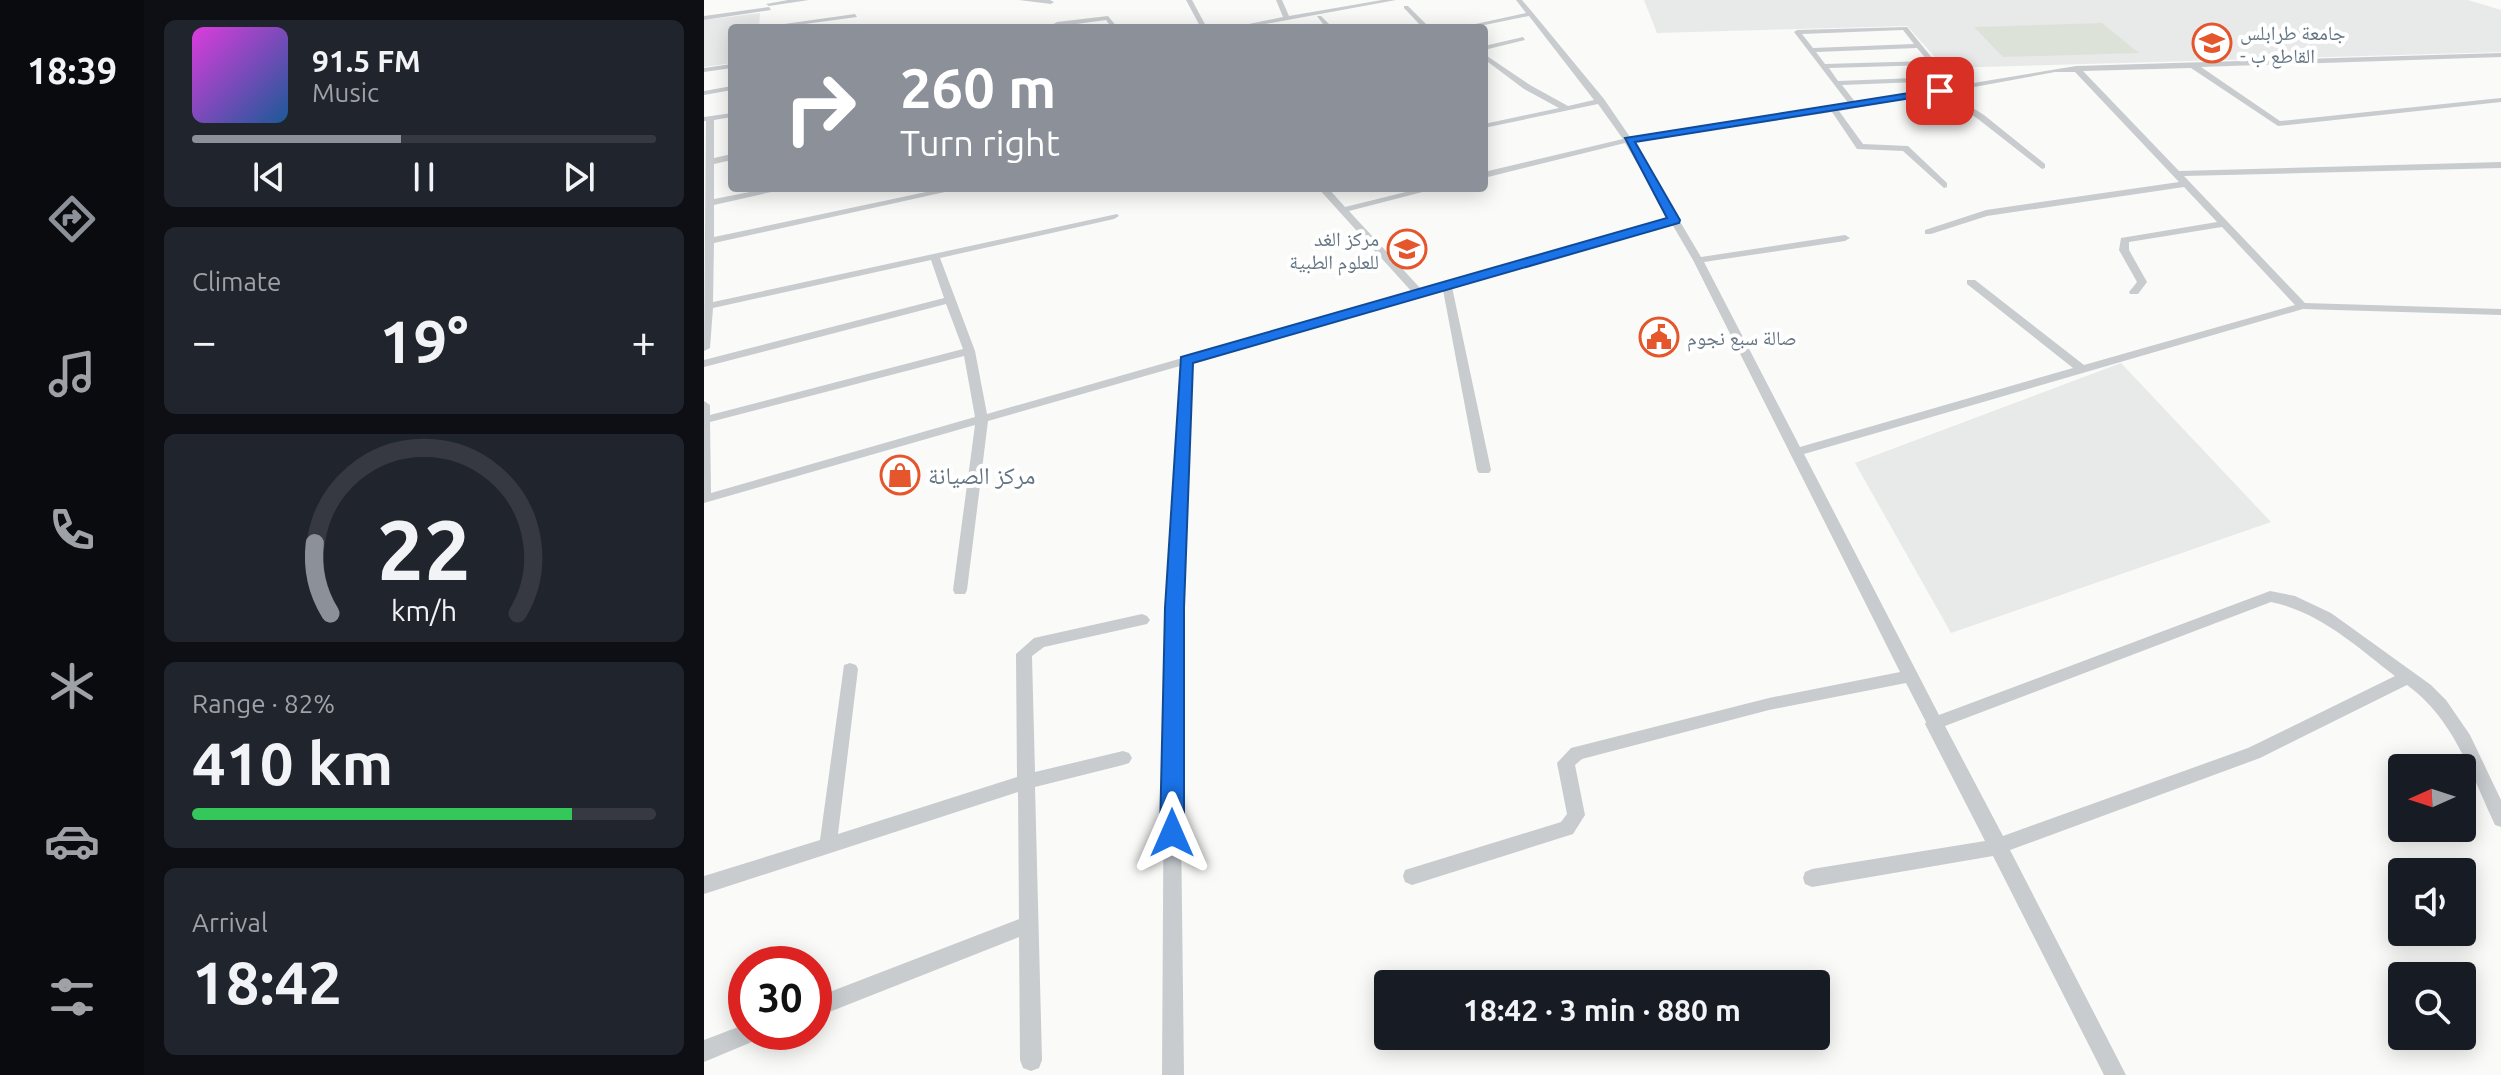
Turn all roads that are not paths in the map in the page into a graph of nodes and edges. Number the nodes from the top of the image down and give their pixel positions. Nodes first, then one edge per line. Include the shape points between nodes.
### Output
1 (806, 0) edge
2 (1022, 0) edge
3 (1189, 0) edge
4 (1279, 0) edge
5 (1393, 0) edge
6 (1519, 0) edge
7 (1051, 2) edge
8 (769, 4) edge
9 (1406, 7) dead end
10 (1531, 14) junction
11 (855, 16) dead end
12 (1319, 17) dead end
13 (704, 18) edge
14 (1287, 18) junction
15 (766, 24) edge
16 (790, 24) edge
17 (1057, 24) edge
18 (1112, 24) edge
19 (1202, 24) edge
20 (1254, 24) edge
21 (1326, 24) edge
22 (1423, 24) edge
23 (1480, 24) edge
24 (1523, 39) dead end
25 (1919, 46) junction
26 (1488, 47) edge
27 (1811, 50) junction
28 (2501, 55) edge
29 (1488, 59) edge
30 (1933, 63) junction
31 (2191, 64) junction
32 (1824, 66) junction
33 (728, 67) edge
34 (2076, 68) junction
35 (704, 70) edge
36 (1946, 79) junction
37 (1837, 83) junction
38 (1953, 88) junction
39 (728, 89) edge
40 (1940, 91) junction
41 (704, 93) edge
42 (2501, 100) edge
43 (1601, 101) junction
44 (1854, 106) junction
45 (1566, 108) junction
46 (1834, 109) junction
47 (728, 116) edge
48 (707, 119) edge
49 (1488, 125) edge
50 (1629, 140) junction
51 (728, 158) edge
52 (710, 162) junction
53 (2501, 165) edge
54 (2042, 166) dead end
55 (1488, 174) edge
56 (2177, 174) junction
57 (2186, 184) junction
58 (1944, 185) dead end
59 (764, 192) edge
60 (939, 192) edge
61 (1327, 192) edge
62 (1417, 192) edge
63 (709, 203) junction
64 (1343, 210) junction
65 (1114, 216) dead end
66 (1674, 220) junction
67 (2224, 224) junction
68 (1928, 232) dead end
69 (1845, 238) dead end
70 (706, 242) edge
71 (934, 255) junction
72 (1698, 260) junction
73 (1971, 282) dead end
74 (1447, 286) junction
75 (2134, 292) dead end
76 (1419, 294) junction
77 (948, 300) junction
78 (708, 306) junction
79 (2302, 306) junction
80 (2501, 312) edge
81 (704, 348) edge
82 (969, 351) junction
83 (1186, 360) junction
84 (704, 364) edge
85 (2080, 368) junction
86 (704, 405) edge
87 (982, 419) junction
88 (705, 420) edge
89 (1798, 452) junction
90 (1484, 470) dead end
91 (704, 499) edge
92 (960, 590) dead end
93 (1142, 620) dead end
94 (850, 669) dead end
95 (1909, 676) junction
96 (2408, 677) junction
97 (1933, 724) junction
98 (1123, 758) dead end
99 (1026, 782) junction
100 (2501, 819) edge
101 (828, 845) junction
102 (1996, 847) junction
103 (1412, 876) dead end
104 (1812, 878) dead end
105 (704, 885) edge
106 (1029, 924) junction
107 (832, 1001) edge
108 (728, 1042) edge
109 (704, 1051) edge
110 (1031, 1060) dead end
111 (1173, 1075) edge
112 (2115, 1075) edge

1 - 8 street
2 - 7 street
3 - 19 street
4 - 14 street
5 - 14 street
6 - 10 street
8 - 13 street
8 - 15 street
9 - 22 street
10 - 23 street
10 - 43 street
11 - 16 street
12 - 21 street
14 - 20 street
17 - 18 street via 1108,18
24 - 26 street
25 - 27 street
25 - 27 street via 1905,28 1797,32
25 - 30 street
27 - 32 street
28 - 31 street
29 - 45 street
30 - 32 street
30 - 36 street
31 - 34 street
31 - 42 street via 2278,124
32 - 37 street
33 - 35 street
34 - 38 street
34 - 56 street
36 - 37 street
36 - 38 street
37 - 44 street
38 - 40 street
39 - 41 street
40 - 44 street
40 - 54 street
43 - 45 street
43 - 50 street
44 - 46 street
45 - 49 street
46 - 50 street
46 - 58 street via 1860,147 1905,148
47 - 48 street
48 - 52 street
50 - 55 street
50 - 66 street
51 - 52 street
52 - 63 street
53 - 56 street
56 - 57 street
57 - 67 street
57 - 68 street via 1986,213
59 - 63 street
60 - 70 street
61 - 64 street
62 - 64 street
63 - 70 street
64 - 76 street
65 - 71 street
66 - 72 street
66 - 74 street
67 - 75 street via 2124,240 2142,282
67 - 79 street
69 - 72 street
70 - 78 street
71 - 77 street
71 - 78 street
72 - 89 street
73 - 85 street
74 - 76 street
74 - 90 street
76 - 83 street
77 - 82 street
77 - 84 street
78 - 81 street
79 - 80 street
79 - 85 street
82 - 87 street
82 - 88 street
83 - 87 street
83 - 111 street via 1172,743
85 - 89 street
86 - 88 street
87 - 91 street
87 - 92 street
88 - 91 street
89 - 95 street
93 - 99 street via 1027,649
94 - 101 street
95 - 97 street
95 - 103 street via 1769,704 1577,753 1566,763 1576,815 1567,828
96 - 97 street via 2312,607 2270,596
96 - 100 street via 2428,688 2455,722
96 - 102 street via 2254,753
97 - 102 street
98 - 99 street
99 - 101 street
99 - 106 street
101 - 105 street
102 - 104 street
102 - 112 street
106 - 107 street
106 - 110 street
108 - 109 street

